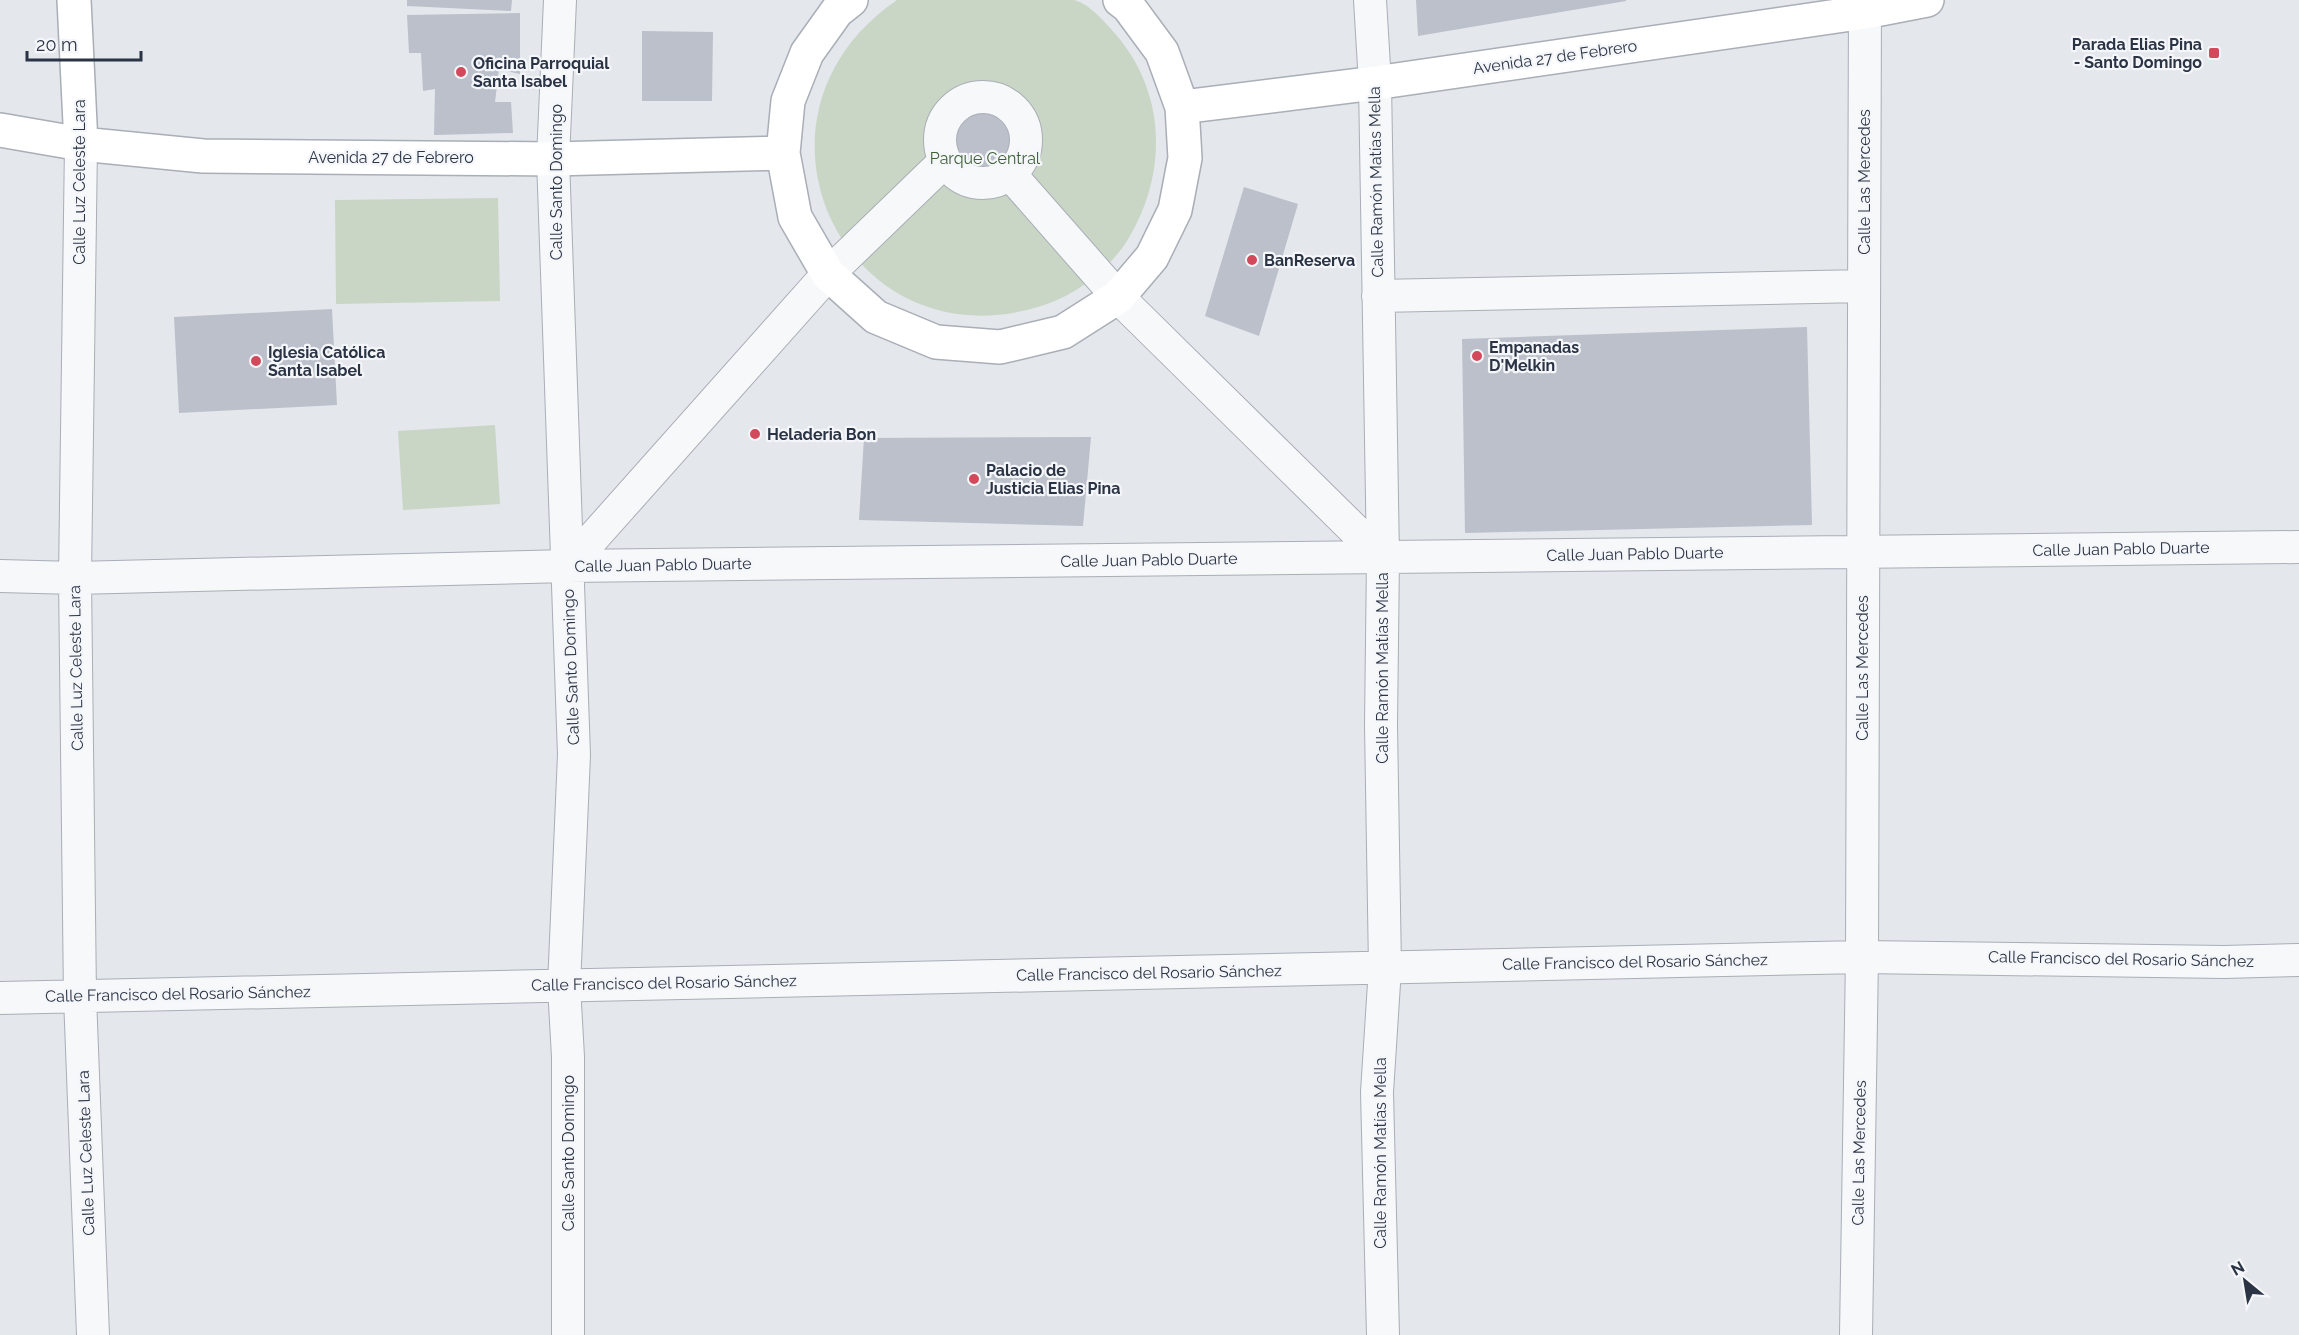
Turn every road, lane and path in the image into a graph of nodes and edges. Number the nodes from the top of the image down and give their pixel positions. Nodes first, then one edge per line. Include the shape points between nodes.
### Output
1 (74, 0) edge
2 (560, 0) edge
3 (1370, 0) edge
4 (1927, 0) edge
5 (1127, 2) edge
6 (838, 4) edge
7 (1865, 6) edge
8 (1374, 83) junction
9 (1182, 106) junction
10 (0, 130) edge
11 (81, 144) junction
12 (783, 153) junction
13 (553, 159) junction
14 (944, 162) junction
15 (1010, 174) junction
16 (828, 274) junction
17 (1864, 286) junction
18 (1378, 296) junction
19 (1118, 297) junction
20 (2299, 547) edge
21 (1862, 551) junction
22 (1383, 558) junction
23 (568, 566) junction
24 (0, 576) edge
25 (75, 578) junction
26 (1862, 957) junction
27 (2299, 960) edge
28 (1385, 968) junction
29 (564, 986) junction
30 (80, 997) junction
31 (0, 998) edge
32 (93, 1335) edge
33 (568, 1335) edge
34 (1383, 1335) edge
35 (1856, 1335) edge

1 - 11 street, Calle Luz Celeste Lara
2 - 13 street, Calle Santo Domingo
3 - 8 street, Calle Ramón Matías Mella
4 - 7 street, Avenida 27 de Febrero
5 - 9 street via 1162,52
6 - 12 street via 807,53 788,101
7 - 8 street, Avenida 27 de Febrero
7 - 17 street, Calle Las Mercedes
8 - 9 street, Avenida 27 de Febrero
8 - 18 street, Calle Ramón Matías Mella
9 - 19 street via 1185,158 1175,210 1152,257
10 - 11 street, Avenida 27 de Febrero
11 - 13 street, Avenida 27 de Febrero via 202,156
11 - 25 street, Calle Luz Celeste Lara
12 - 13 street, Avenida 27 de Febrero
12 - 16 street via 795,217
13 - 23 street, Calle Santo Domingo
14 - 15 street via 965,180 981,184 997,182
14 - 15 street via 939,136 950,112 977,97 994,98 1020,116 1026,131 1021,162
14 - 16 street
15 - 19 street
16 - 19 street via 876,317 936,342 1000,347 1063,332
16 - 23 street
17 - 18 street
17 - 21 street, Calle Las Mercedes
18 - 22 street, Calle Ramón Matías Mella
19 - 22 street
20 - 21 street, Calle Juan Pablo Duarte
21 - 22 street, Calle Juan Pablo Duarte
21 - 26 street, Calle Las Mercedes
22 - 23 street, Calle Juan Pablo Duarte
22 - 28 street, Calle Ramón Matías Mella
23 - 25 street, Calle Juan Pablo Duarte
23 - 29 street, Calle Santo Domingo via 574,755
24 - 25 street, Calle Juan Pablo Duarte
25 - 30 street, Calle Luz Celeste Lara
26 - 27 street, Calle Francisco del Rosario Sánchez
26 - 28 street, Calle Francisco del Rosario Sánchez
26 - 35 street, Calle Las Mercedes
28 - 29 street, Calle Francisco del Rosario Sánchez
28 - 34 street, Calle Ramón Matías Mella via 1377,1092
29 - 30 street, Calle Francisco del Rosario Sánchez
29 - 33 street, Calle Santo Domingo via 568,1057
30 - 31 street, Calle Francisco del Rosario Sánchez
30 - 32 street, Calle Luz Celeste Lara

